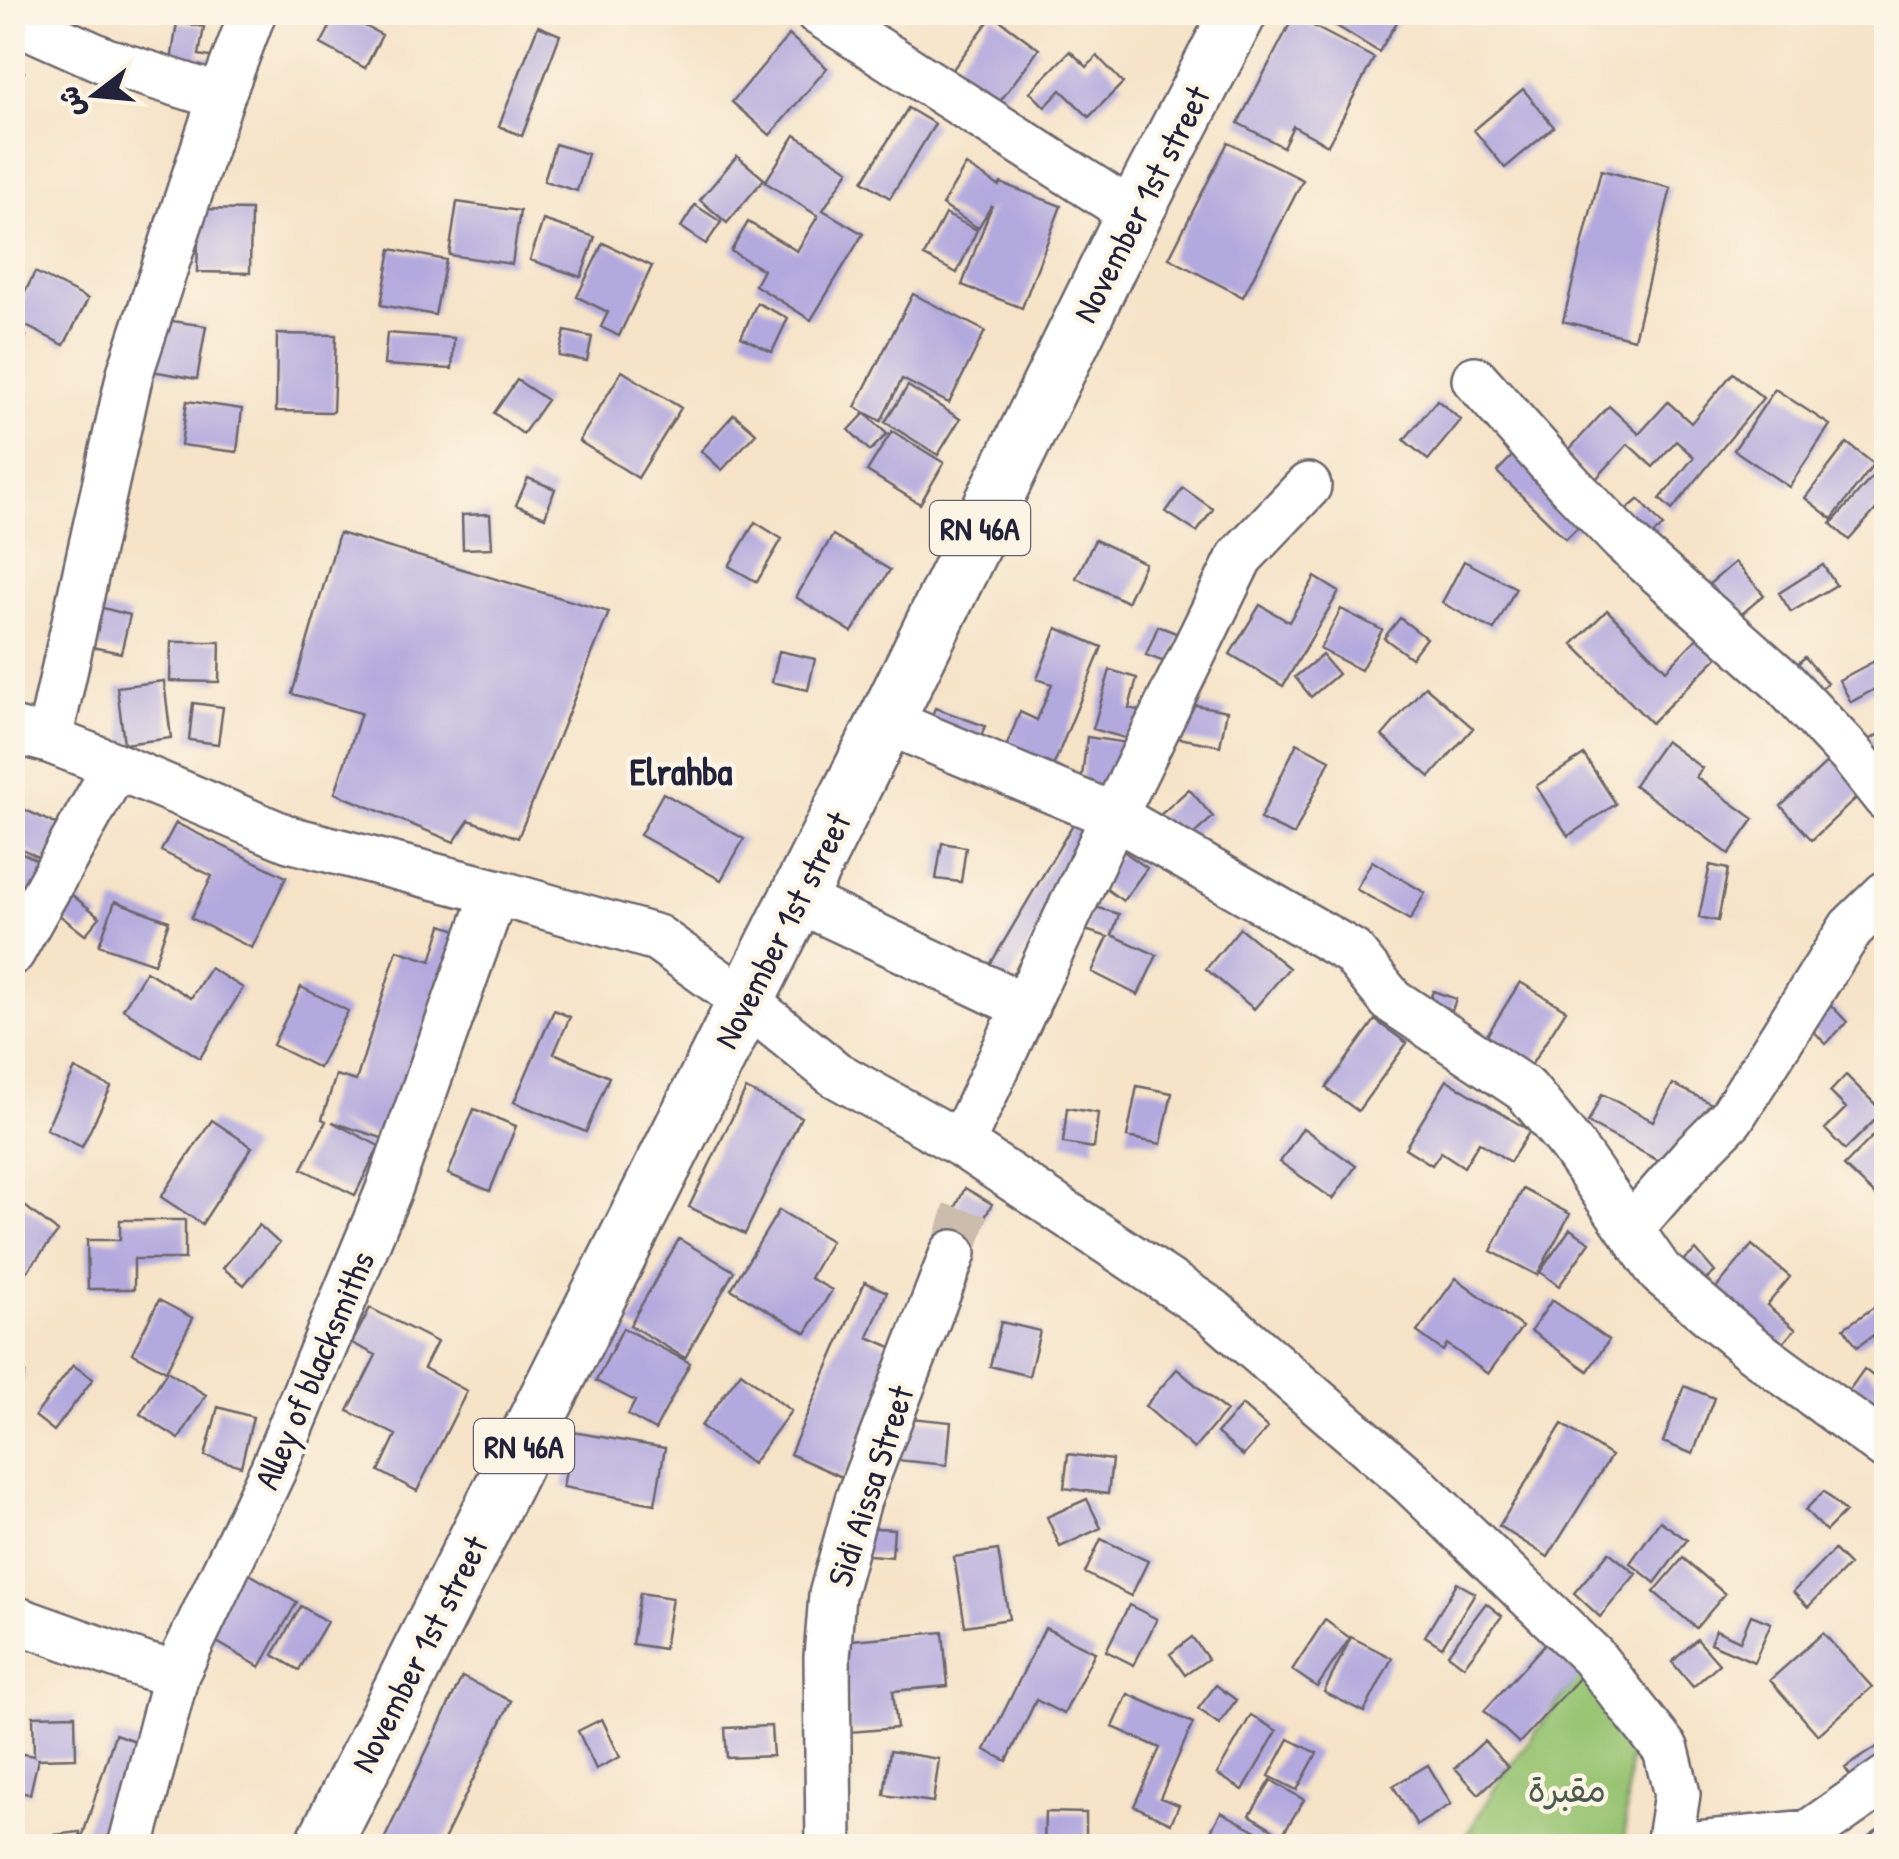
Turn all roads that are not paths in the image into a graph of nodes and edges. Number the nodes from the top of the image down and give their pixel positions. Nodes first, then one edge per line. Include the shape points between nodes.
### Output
1 (253, 12) edge
2 (818, 12) edge
3 (1239, 12) edge
4 (12, 19) edge
5 (221, 97) junction
6 (1134, 214) junction
7 (1475, 378) dead end
8 (1308, 486) dead end
9 (886, 721) junction
10 (30, 735) edge
11 (116, 766) junction
12 (1886, 798) edge
13 (1114, 816) junction
14 (495, 892) junction
15 (1886, 894) edge
16 (797, 900) junction
17 (12, 952) edge
18 (745, 1001) junction
19 (1026, 1007) junction
20 (971, 1164) junction
21 (1630, 1229) junction
22 (953, 1253) tunnel mouth
23 (1886, 1448) edge
24 (12, 1618) edge
25 (176, 1674) junction
26 (1886, 1780) edge
27 (130, 1846) edge
28 (323, 1846) edge
29 (829, 1846) edge
30 (1673, 1846) edge

1 - 5 street
2 - 6 street
3 - 6 main road, November 1st street / RN 46A
4 - 5 street via 106,61
5 - 10 street via 130,373
6 - 9 main road, November 1st street / RN 46A
7 - 12 street via 1624,541 1781,680
8 - 13 street via 1240,557
9 - 13 street
9 - 16 main road, November 1st street / RN 46A
10 - 11 street
11 - 14 street via 289,839
11 - 17 street
13 - 19 street
13 - 21 street via 1352,952 1392,1000 1526,1090
14 - 18 street via 658,938
14 - 25 street, Alley of blacksmiths via 388,1192 274,1470
15 - 21 street via 1851,928 1731,1118
16 - 18 main road, November 1st street / RN 46A
16 - 19 street
18 - 20 street via 835,1074
18 - 28 main road, November 1st street / RN 46A
19 - 20 street
20 - 30 street via 1212,1311 1411,1482 1592,1656 1666,1750 1677,1794
21 - 23 street via 1660,1272
22 - 29 street, Sidi Aissa Street via 858,1500 832,1594
24 - 25 street
25 - 27 street, Alley of blacksmiths
26 - 30 street via 1809,1833

